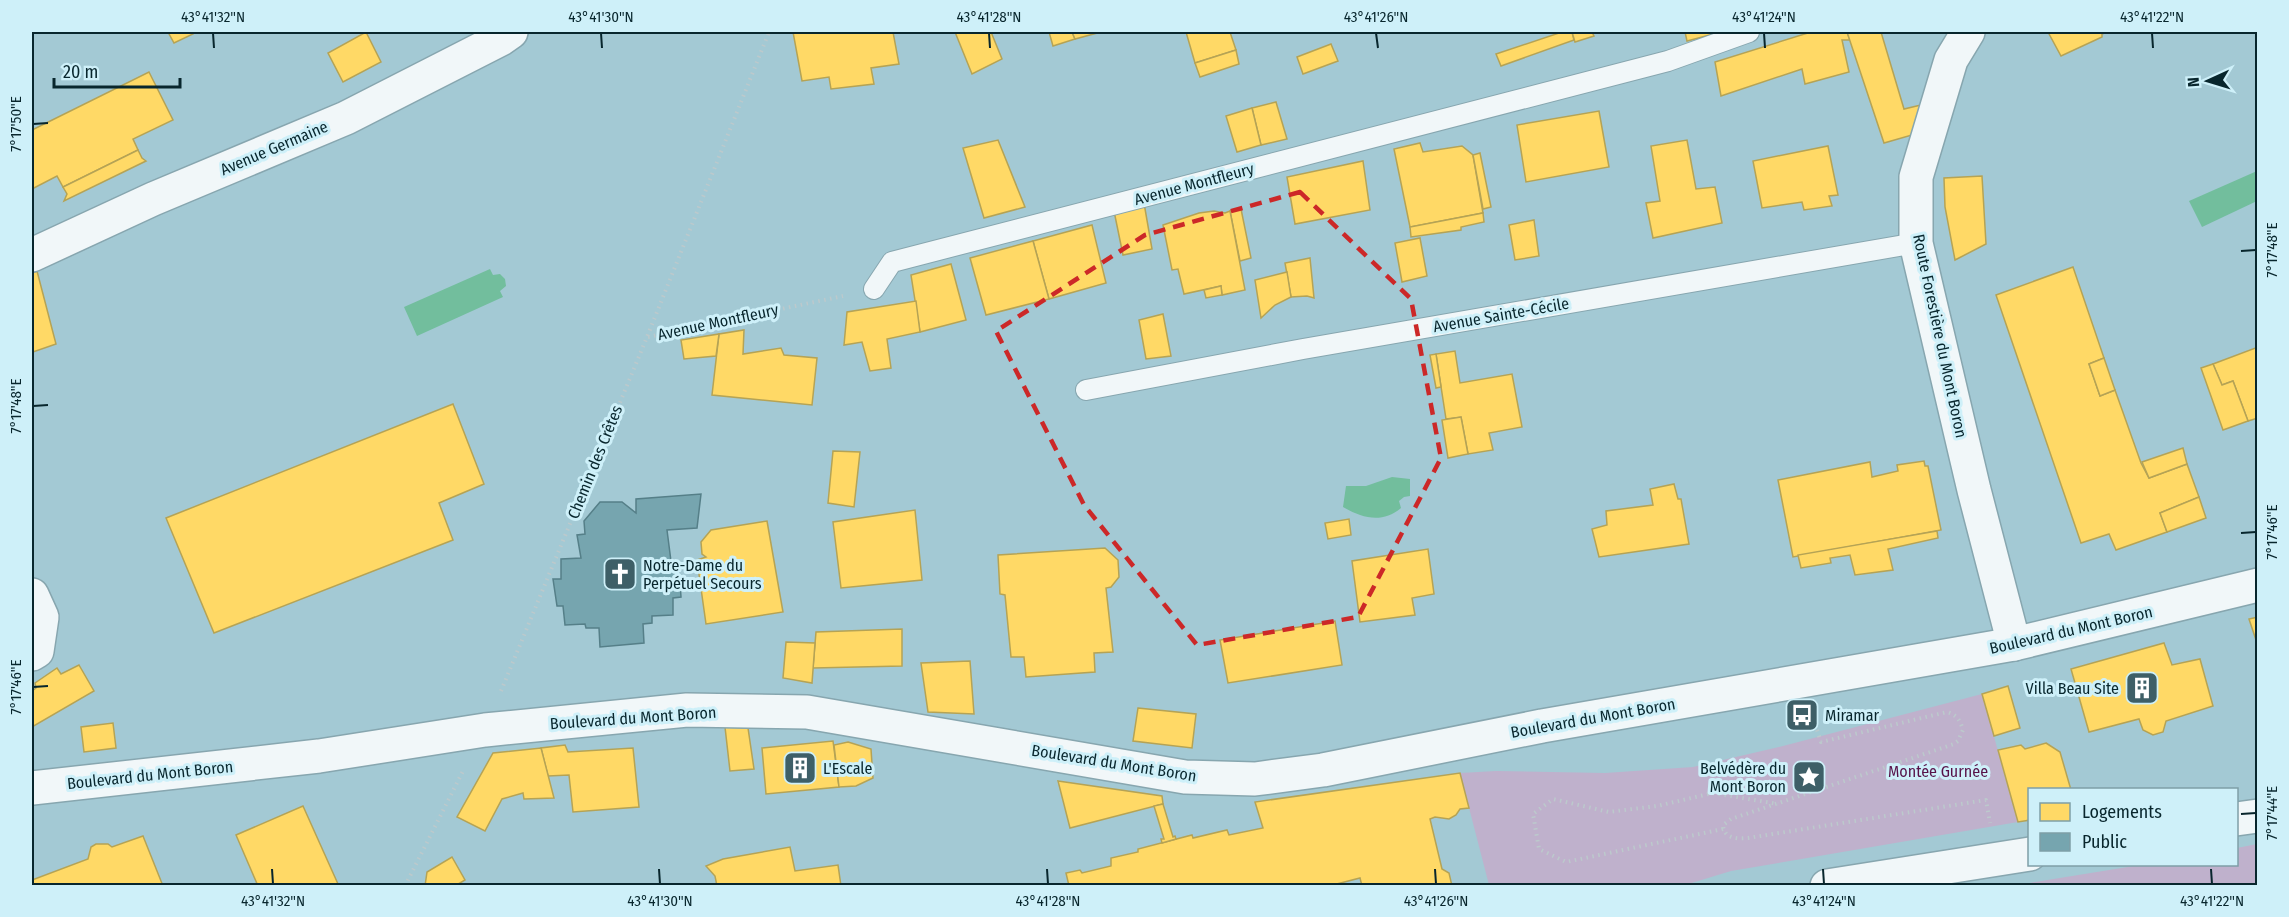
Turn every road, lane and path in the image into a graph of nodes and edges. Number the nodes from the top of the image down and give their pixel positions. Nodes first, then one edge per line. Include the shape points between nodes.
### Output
1 (511, 32) edge
2 (769, 32) edge
3 (1749, 32) edge
4 (1968, 32) edge
5 (1916, 243) junction
6 (32, 255) edge
7 (874, 289) joint
8 (647, 337) junction
9 (1086, 390) dead end
10 (2258, 585) edge
11 (32, 595) edge
12 (2014, 644) junction
13 (32, 654) edge
14 (485, 730) junction
15 (1817, 730) dead end
16 (32, 788) edge
17 (1779, 804) junction
18 (2258, 816) edge
19 (2238, 819) edge
20 (1723, 829) junction
21 (2028, 854) edge
22 (1997, 859) junction
23 (405, 885) edge
24 (1827, 885) edge

1 - 6 street, Avenue Germaine via 346,118
2 - 8 path, Chemin des Crêtes
3 - 7 lane, Avenue Montfleury via 1668,61 892,262
4 - 5 street, Route Forestière du Mont Boron via 1950,60 1916,177
5 - 9 lane, Avenue Sainte-Cécile
5 - 12 street, Route Forestière du Mont Boron
7 - 8 path, Avenue Montfleury
8 - 14 path, Chemin des Crêtes
10 - 12 street, Boulevard du Mont Boron
11 - 13 street via 42,617 37,651
12 - 14 street, Boulevard du Mont Boron via 1542,726 1323,770 1255,778 1185,777 807,712 687,710
14 - 16 street, Boulevard du Mont Boron via 319,756
14 - 23 path, Chemin des Crêtes
15 - 17 path via 1821,741 1947,712 1960,719 1963,730 1954,744
17 - 20 path via 1731,819
17 - 20 path via 1713,793 1609,812 1553,799 1533,814 1539,849 1566,862
18 - 19 street
20 - 22 path via 1731,837 1748,838 1986,800
21 - 22 street
22 - 24 street

